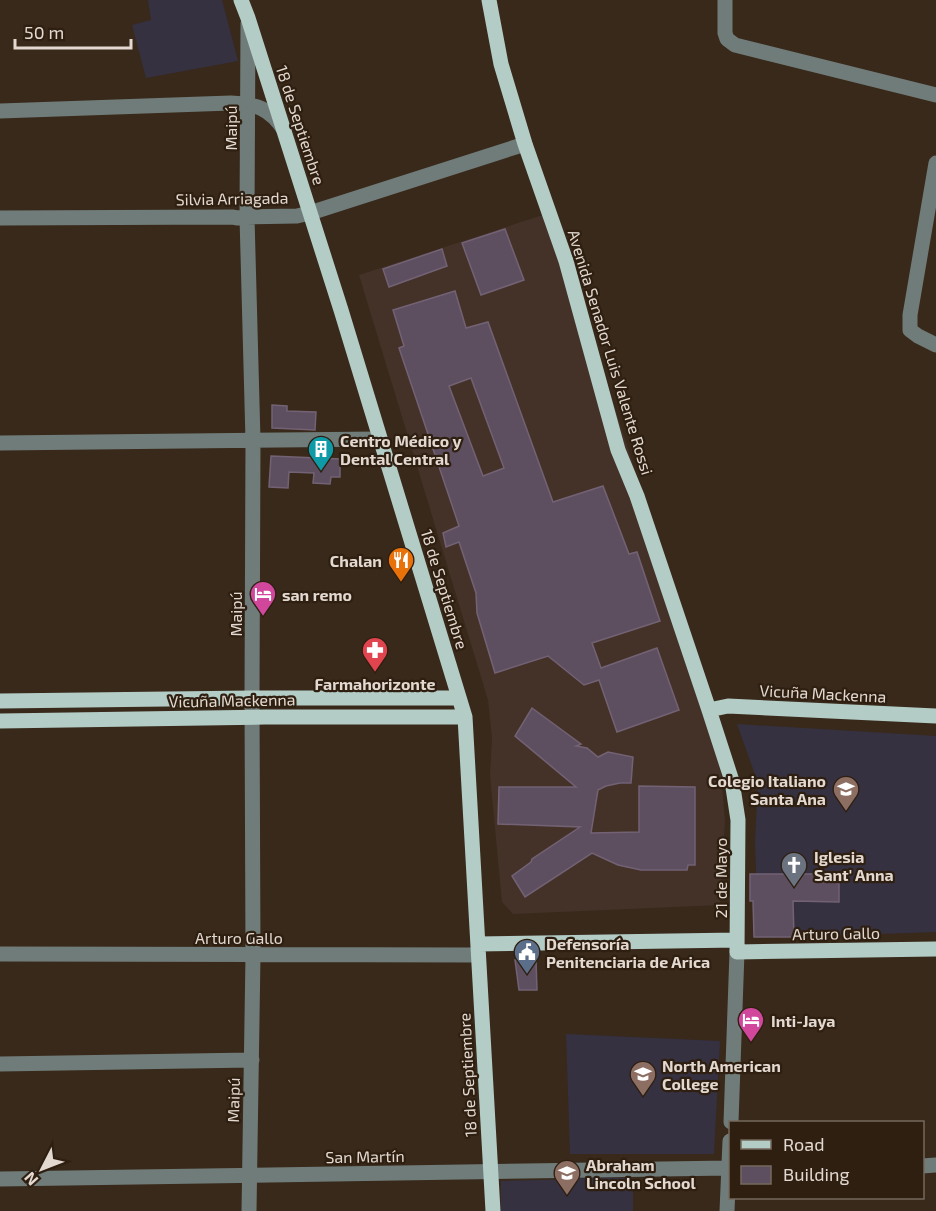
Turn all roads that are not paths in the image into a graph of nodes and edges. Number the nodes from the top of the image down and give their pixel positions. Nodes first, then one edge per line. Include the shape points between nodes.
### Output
1 (489, 0) edge
2 (725, 0) edge
3 (244, 1) edge
4 (248, 18) junction
5 (936, 95) edge
6 (248, 104) junction
7 (0, 111) edge
8 (284, 130) junction
9 (525, 144) junction
10 (936, 163) edge
11 (310, 213) junction
12 (247, 217) junction
13 (0, 218) edge
14 (936, 345) edge
15 (380, 439) junction
16 (254, 440) junction
17 (0, 443) edge
18 (252, 698) junction
19 (459, 698) junction
20 (0, 701) edge
21 (709, 710) junction
22 (936, 716) edge
23 (252, 717) junction
24 (465, 717) junction
25 (0, 721) edge
26 (737, 946) junction
27 (936, 949) edge
28 (478, 950) junction
29 (0, 954) edge
30 (253, 955) junction
31 (252, 1060) junction
32 (0, 1064) edge
33 (731, 1121) edge
34 (729, 1168) edge
35 (490, 1172) junction
36 (250, 1176) junction
37 (0, 1179) edge
38 (729, 1182) edge
39 (249, 1211) edge
40 (493, 1211) edge
41 (727, 1211) edge

1 - 9 main road, Avenida Senador Luis Valente Rossi via 501,64
2 - 5 street via 725,33 735,45
3 - 4 main road, 18 de Septiembre
4 - 6 street, Maipú
4 - 8 main road, 18 de Septiembre
6 - 7 street
6 - 8 street via 271,114
6 - 12 street, Maipú
8 - 11 main road, 18 de Septiembre
9 - 11 street, Silvia Arriagada
9 - 21 main road, Avenida Senador Luis Valente Rossi via 566,261 618,450
10 - 14 street via 910,330
11 - 12 street, Silvia Arriagada
11 - 15 main road, 18 de Septiembre
12 - 13 street, Silvia Arriagada
12 - 16 street, Maipú
15 - 16 street
15 - 19 main road, 18 de Septiembre
16 - 17 street
16 - 18 street, Maipú
18 - 19 main road, Vicuña Mackenna
18 - 20 main road, Vicuña Mackenna
18 - 23 street, Maipú
19 - 24 main road, 18 de Septiembre
21 - 22 main road, Vicuña Mackenna via 728,706
21 - 26 main road, 21 de Mayo via 732,781 737,812
23 - 24 main road, Vicuña Mackenna
23 - 25 main road, Vicuña Mackenna
23 - 30 street, Maipú
24 - 28 main road, 18 de Septiembre
26 - 27 main road, Arturo Gallo
26 - 28 main road, Arturo Gallo
26 - 33 street, 21 de Mayo
28 - 30 street, Arturo Gallo
28 - 35 main road, 18 de Septiembre
29 - 30 street, Arturo Gallo
30 - 31 street, Maipú
31 - 32 street
31 - 36 street, Maipú
34 - 35 street, San Martín
35 - 36 street, San Martín
35 - 40 main road, 18 de Septiembre
36 - 37 street, San Martín
36 - 39 street, Maipú
38 - 41 street

